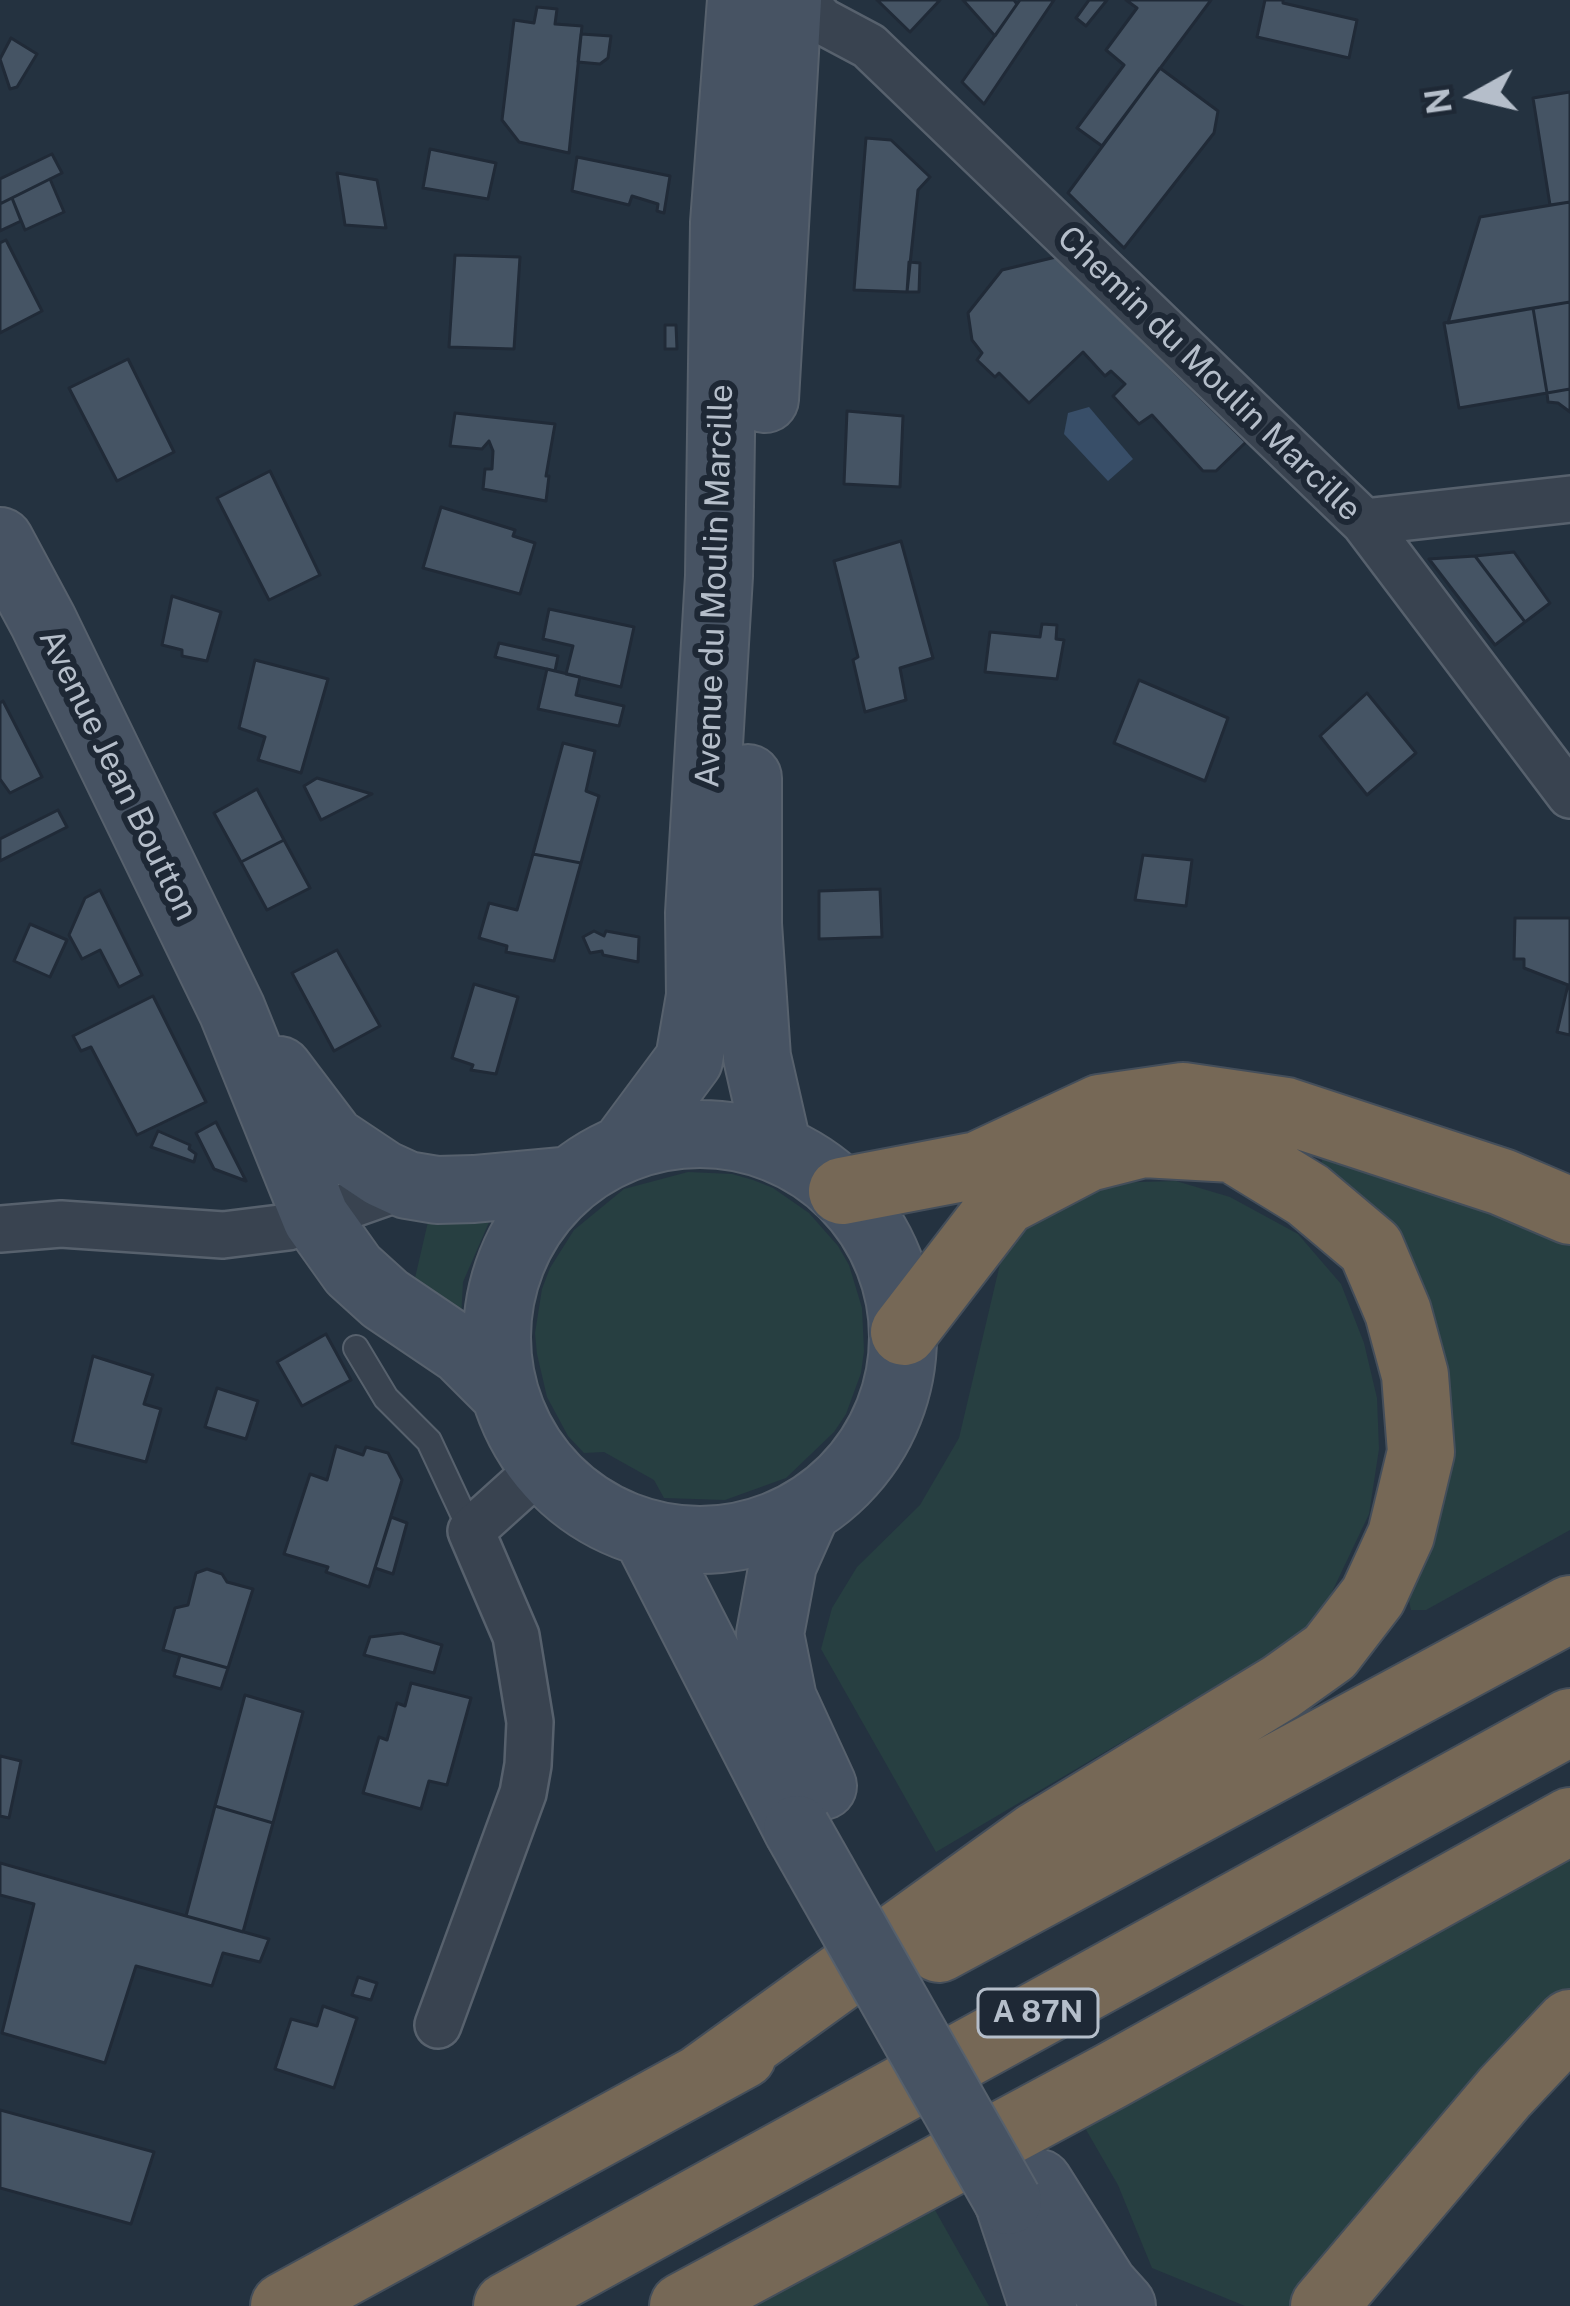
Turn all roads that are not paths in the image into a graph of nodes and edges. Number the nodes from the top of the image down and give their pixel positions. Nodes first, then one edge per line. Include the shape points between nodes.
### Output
1 (741, 0) edge
2 (788, 0) edge
3 (802, 0) edge
4 (1570, 499) edge
5 (1364, 522) junction
6 (0, 541) edge
7 (1570, 795) edge
8 (232, 1010) junction
9 (778, 1149) junction
10 (597, 1164) junction
11 (407, 1184) junction
12 (842, 1190) junction
13 (1570, 1211) edge
14 (316, 1218) junction
15 (0, 1228) edge
16 (904, 1332) junction
17 (356, 1348) dead end
18 (505, 1394) junction
19 (543, 1466) junction
20 (806, 1512) junction
21 (471, 1531) junction
22 (646, 1534) junction
23 (1570, 1609) edge
24 (1570, 1722) edge
25 (816, 1819) junction
26 (1570, 1821) edge
27 (1570, 2023) edge
28 (438, 2025) dead end
29 (702, 2077) junction
30 (1023, 2192) junction
31 (284, 2306) edge
32 (507, 2306) edge
33 (682, 2306) edge
34 (1043, 2306) edge
35 (1122, 2306) edge
36 (1324, 2306) edge

1 - 10 main road, Avenue du Moulin Marcille via 724,223 700,996 689,1060
2 - 9 main road, Avenue du Moulin Marcille via 748,779 757,1057
3 - 5 street, Chemin du Moulin Marcille via 869,46
4 - 5 street
5 - 7 street, Chemin du Moulin Marcille
6 - 8 main road, Avenue Jean Boutton
8 - 11 main road, Avenue Jean Boutton via 332,1140
8 - 14 main road, Avenue Jean Boutton
9 - 10 main road via 674,1135
9 - 12 main road
10 - 11 main road, Avenue Jean Boutton via 474,1190
10 - 18 main road via 535,1218 516,1252 502,1289 497,1342
11 - 14 street
12 - 13 highway via 978,1166 1100,1108 1184,1096 1286,1111
12 - 16 main road via 886,1256
14 - 15 street via 223,1234
14 - 18 main road, Avenue Jean Boutton via 353,1270 462,1351
16 - 20 main road via 884,1425 859,1465
16 - 29 highway via 1004,1202 1088,1157 1143,1144 1233,1149 1371,1248 1415,1375 1420,1452 1402,1535 1373,1596 1330,1652 1036,1836
17 - 21 lane via 386,1398 429,1442
18 - 19 main road
19 - 21 street
19 - 22 main road via 589,1508
20 - 22 main road via 717,1541
20 - 25 main road via 783,1564 770,1634
21 - 28 street via 516,1636 528,1765
22 - 25 main road
23 - 29 highway
24 - 32 highway, A 87N
25 - 30 main road
26 - 33 highway
27 - 36 highway
29 - 31 highway
30 - 34 main road
30 - 35 main road

